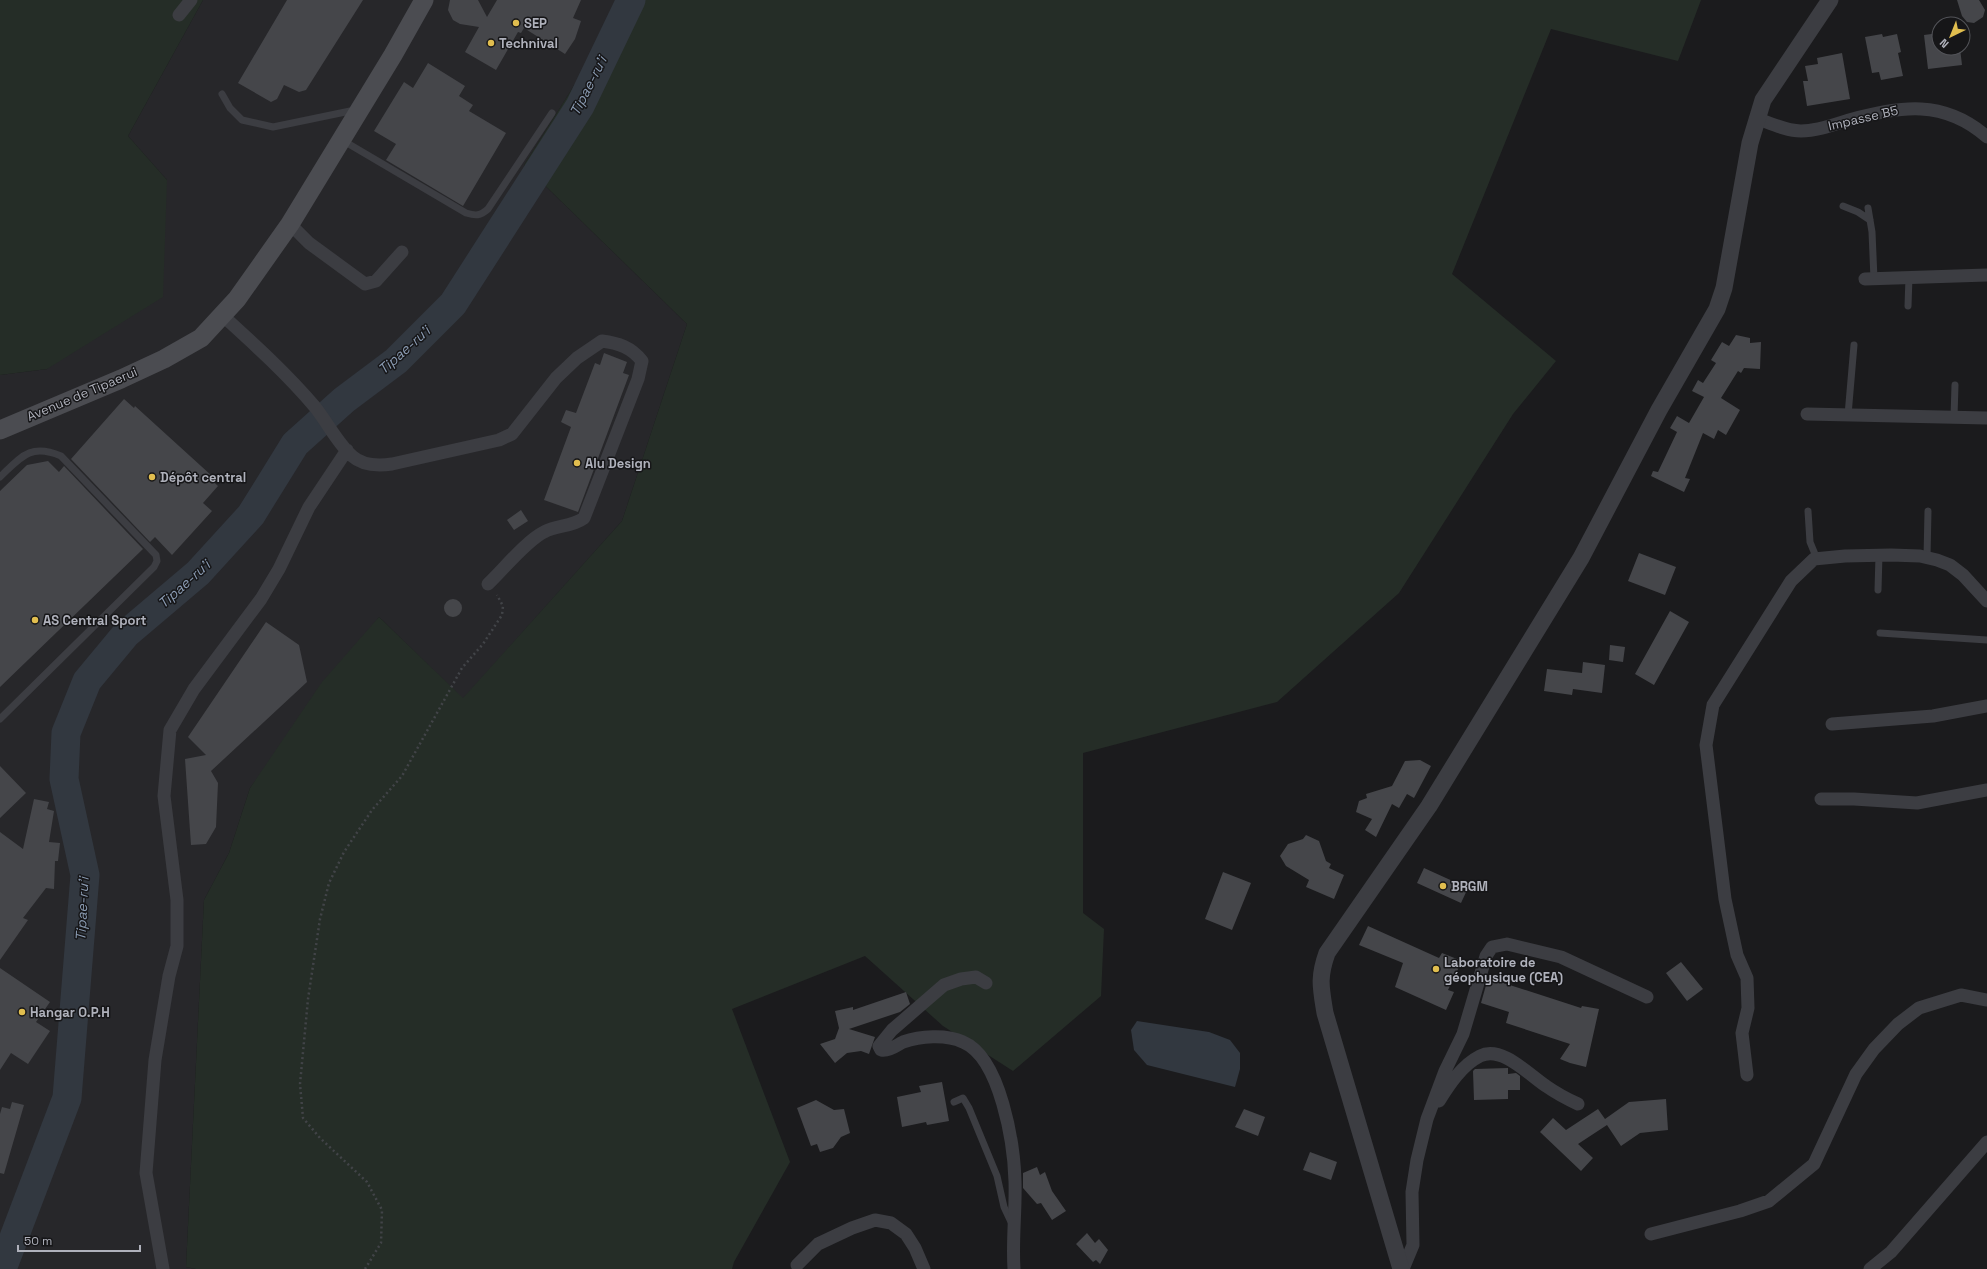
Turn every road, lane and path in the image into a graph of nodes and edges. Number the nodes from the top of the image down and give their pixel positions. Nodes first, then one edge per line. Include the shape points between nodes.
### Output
1 (191, 0) edge
2 (424, 0) edge
3 (1830, 0) edge
4 (179, 15) dead end
5 (222, 94) dead end
6 (360, 109) junction
7 (552, 113) dead end
8 (1756, 118) junction
9 (1987, 137) edge
10 (340, 139) junction
11 (1843, 206) dead end
12 (1868, 208) dead end
13 (1870, 220) junction
14 (290, 224) junction
15 (402, 252) dead end
16 (1987, 275) edge
17 (1909, 278) junction
18 (1870, 279) joint
19 (1908, 306) dead end
20 (222, 315) junction
21 (1854, 345) dead end
22 (1955, 386) dead end
23 (1807, 414) dead end
24 (1848, 415) junction
25 (1954, 417) junction
26 (1987, 418) edge
27 (0, 430) edge
28 (347, 450) junction
29 (0, 478) edge
30 (1808, 511) dead end
31 (1928, 511) dead end
32 (1879, 555) junction
33 (1927, 557) junction
34 (1817, 559) junction
35 (488, 584) joint
36 (1878, 590) dead end
37 (1987, 600) edge
38 (1880, 633) dead end
39 (1987, 640) edge
40 (1987, 706) edge
41 (0, 719) edge
42 (1832, 724) dead end
43 (1987, 790) edge
44 (1821, 799) dead end
45 (986, 983) dead end
46 (1647, 997) dead end
47 (1987, 1000) edge
48 (1747, 1075) dead end
49 (954, 1102) dead end
50 (1578, 1104) dead end
51 (1426, 1119) junction
52 (1987, 1143) edge
53 (1015, 1231) junction
54 (1651, 1234) dead end
55 (797, 1265) dead end
56 (163, 1269) edge
57 (365, 1269) edge
58 (924, 1269) edge
59 (1014, 1269) edge
60 (1402, 1269) edge
61 (1870, 1269) edge

1 - 4 street
2 - 6 main road, Avenue de Tipaerui
3 - 8 street via 1763,100
5 - 6 lane via 230,108 242,120 273,128
6 - 10 main road, Avenue de Tipaerui
7 - 10 lane via 488,209 475,216
8 - 9 street, Impasse B5 via 1800,131 1876,112 1911,108 1947,113 1973,125
8 - 60 street via 1718,309 1660,410 1581,558 1429,806 1327,952 1321,970 1320,986 1325,1014
10 - 14 main road, Avenue de Tipaerui
11 - 13 lane
12 - 13 lane
13 - 18 lane
14 - 15 street via 309,243 365,284 376,281
14 - 20 main road, Avenue de Tipaerui via 237,299
16 - 17 street
17 - 18 street
17 - 19 lane
20 - 27 main road, Avenue de Tipaerui via 201,338 164,359
20 - 28 street via 266,354 317,409
21 - 24 lane
22 - 25 lane
23 - 24 street
24 - 25 street
25 - 26 street
28 - 35 street via 352,456 376,466 499,440 512,434 556,378 577,358 602,341 634,351 642,361 638,379 584,518 577,524 545,532 533,540
28 - 56 street via 309,507 279,569 261,599 194,689 170,730 164,796 177,900 177,946 169,976 155,1060 146,1173
29 - 41 lane via 24,455 48,451 61,456 156,555 157,561 154,567
30 - 34 lane via 1810,542
31 - 33 lane
32 - 33 street
32 - 34 street
32 - 36 lane
33 - 37 street via 1950,565
34 - 48 street via 1791,581 1713,705 1706,745 1725,899 1737,955 1746,978 1748,1008 1742,1033
35 - 57 path via 501,599 502,615 483,644 462,668 402,776 372,810 344,852 329,883 320,919 308,999 300,1084 303,1118 320,1138 367,1182 382,1210 381,1243
38 - 39 lane
40 - 42 street via 1933,716
43 - 44 street via 1917,803
45 - 53 street via 976,977 944,985 892,1030 879,1046 881,1050 887,1050 904,1042 929,1037 942,1038 963,1042 975,1050 986,1064 998,1086 1011,1142 1015,1181
46 - 51 street via 1561,957 1507,944 1492,947 1486,956 1462,1034 1444,1071
47 - 54 street via 1961,995 1918,1008 1898,1024 1874,1049 1856,1074 1814,1164 1769,1201
49 - 53 lane via 963,1098 968,1108 997,1176 1004,1207
50 - 51 street via 1562,1097 1507,1059 1493,1054 1480,1056 1467,1066 1450,1084
51 - 60 street via 1412,1192 1413,1245
52 - 61 street via 1890,1252
53 - 59 street
55 - 58 street via 818,1244 875,1220 891,1223 906,1234

